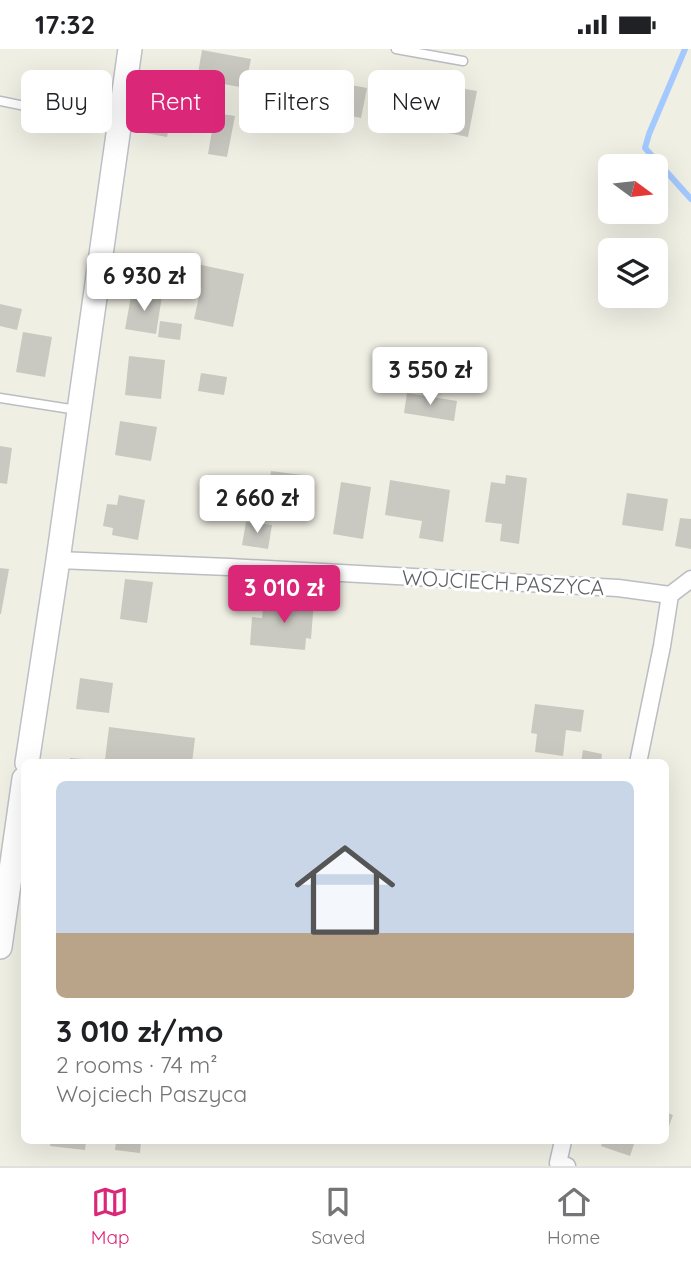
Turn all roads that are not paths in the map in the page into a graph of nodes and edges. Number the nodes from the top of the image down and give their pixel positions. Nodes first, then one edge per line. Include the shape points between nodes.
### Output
1 (130, 49) edge
2 (396, 49) edge
3 (463, 61) dead end
4 (0, 101) edge
5 (119, 125) junction
6 (0, 398) edge
7 (79, 411) junction
8 (58, 560) junction
9 (691, 579) edge
10 (670, 595) junction
11 (28, 759) edge
12 (639, 759) edge
13 (21, 800) edge
14 (0, 947) edge
15 (562, 1144) edge
16 (567, 1166) edge

1 - 5 street
2 - 3 lane
4 - 5 lane
5 - 7 street
6 - 7 lane
7 - 8 street
8 - 10 street, WOJCIECH PASZYCA
8 - 11 street
9 - 10 street
10 - 12 street
13 - 14 street
15 - 16 street via 558,1163

